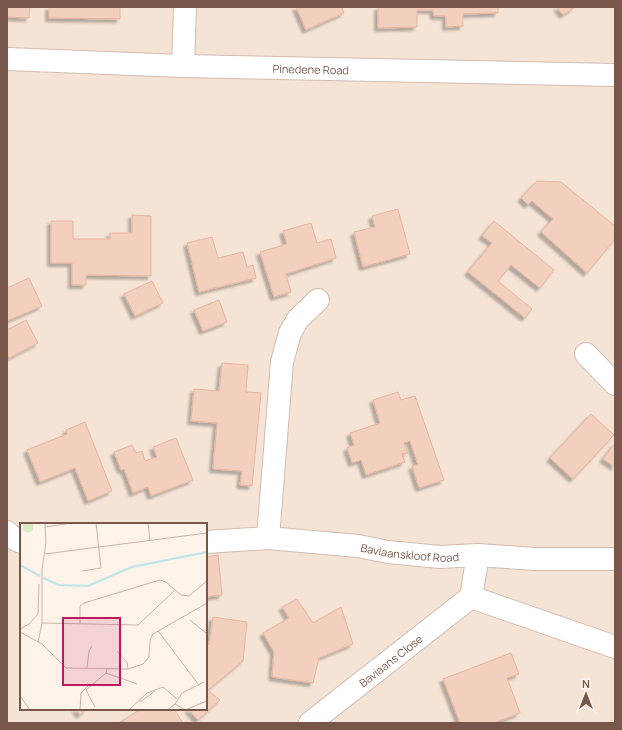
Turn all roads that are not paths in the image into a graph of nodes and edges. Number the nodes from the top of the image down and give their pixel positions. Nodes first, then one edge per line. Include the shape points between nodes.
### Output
1 (185, 7) edge
2 (7, 59) edge
3 (183, 66) junction
4 (615, 75) edge
5 (318, 300) dead end
6 (586, 354) dead end
7 (615, 384) edge
8 (7, 532) edge
9 (268, 538) junction
10 (20, 542) edge
11 (207, 542) edge
12 (478, 555) junction
13 (615, 559) edge
14 (471, 597) junction
15 (615, 647) edge
16 (310, 723) edge

1 - 3 street
2 - 3 street, Pinedene Road
3 - 4 street, Pinedene Road
5 - 9 street via 298,319 290,333 282,362
6 - 7 street
8 - 10 street
9 - 11 street, Baviaanskloof Road
9 - 12 street, Baviaanskloof Road via 440,557
12 - 13 street, Baviaanskloof Road via 535,559
12 - 14 street
14 - 15 street
14 - 16 street, Baviaans Close

